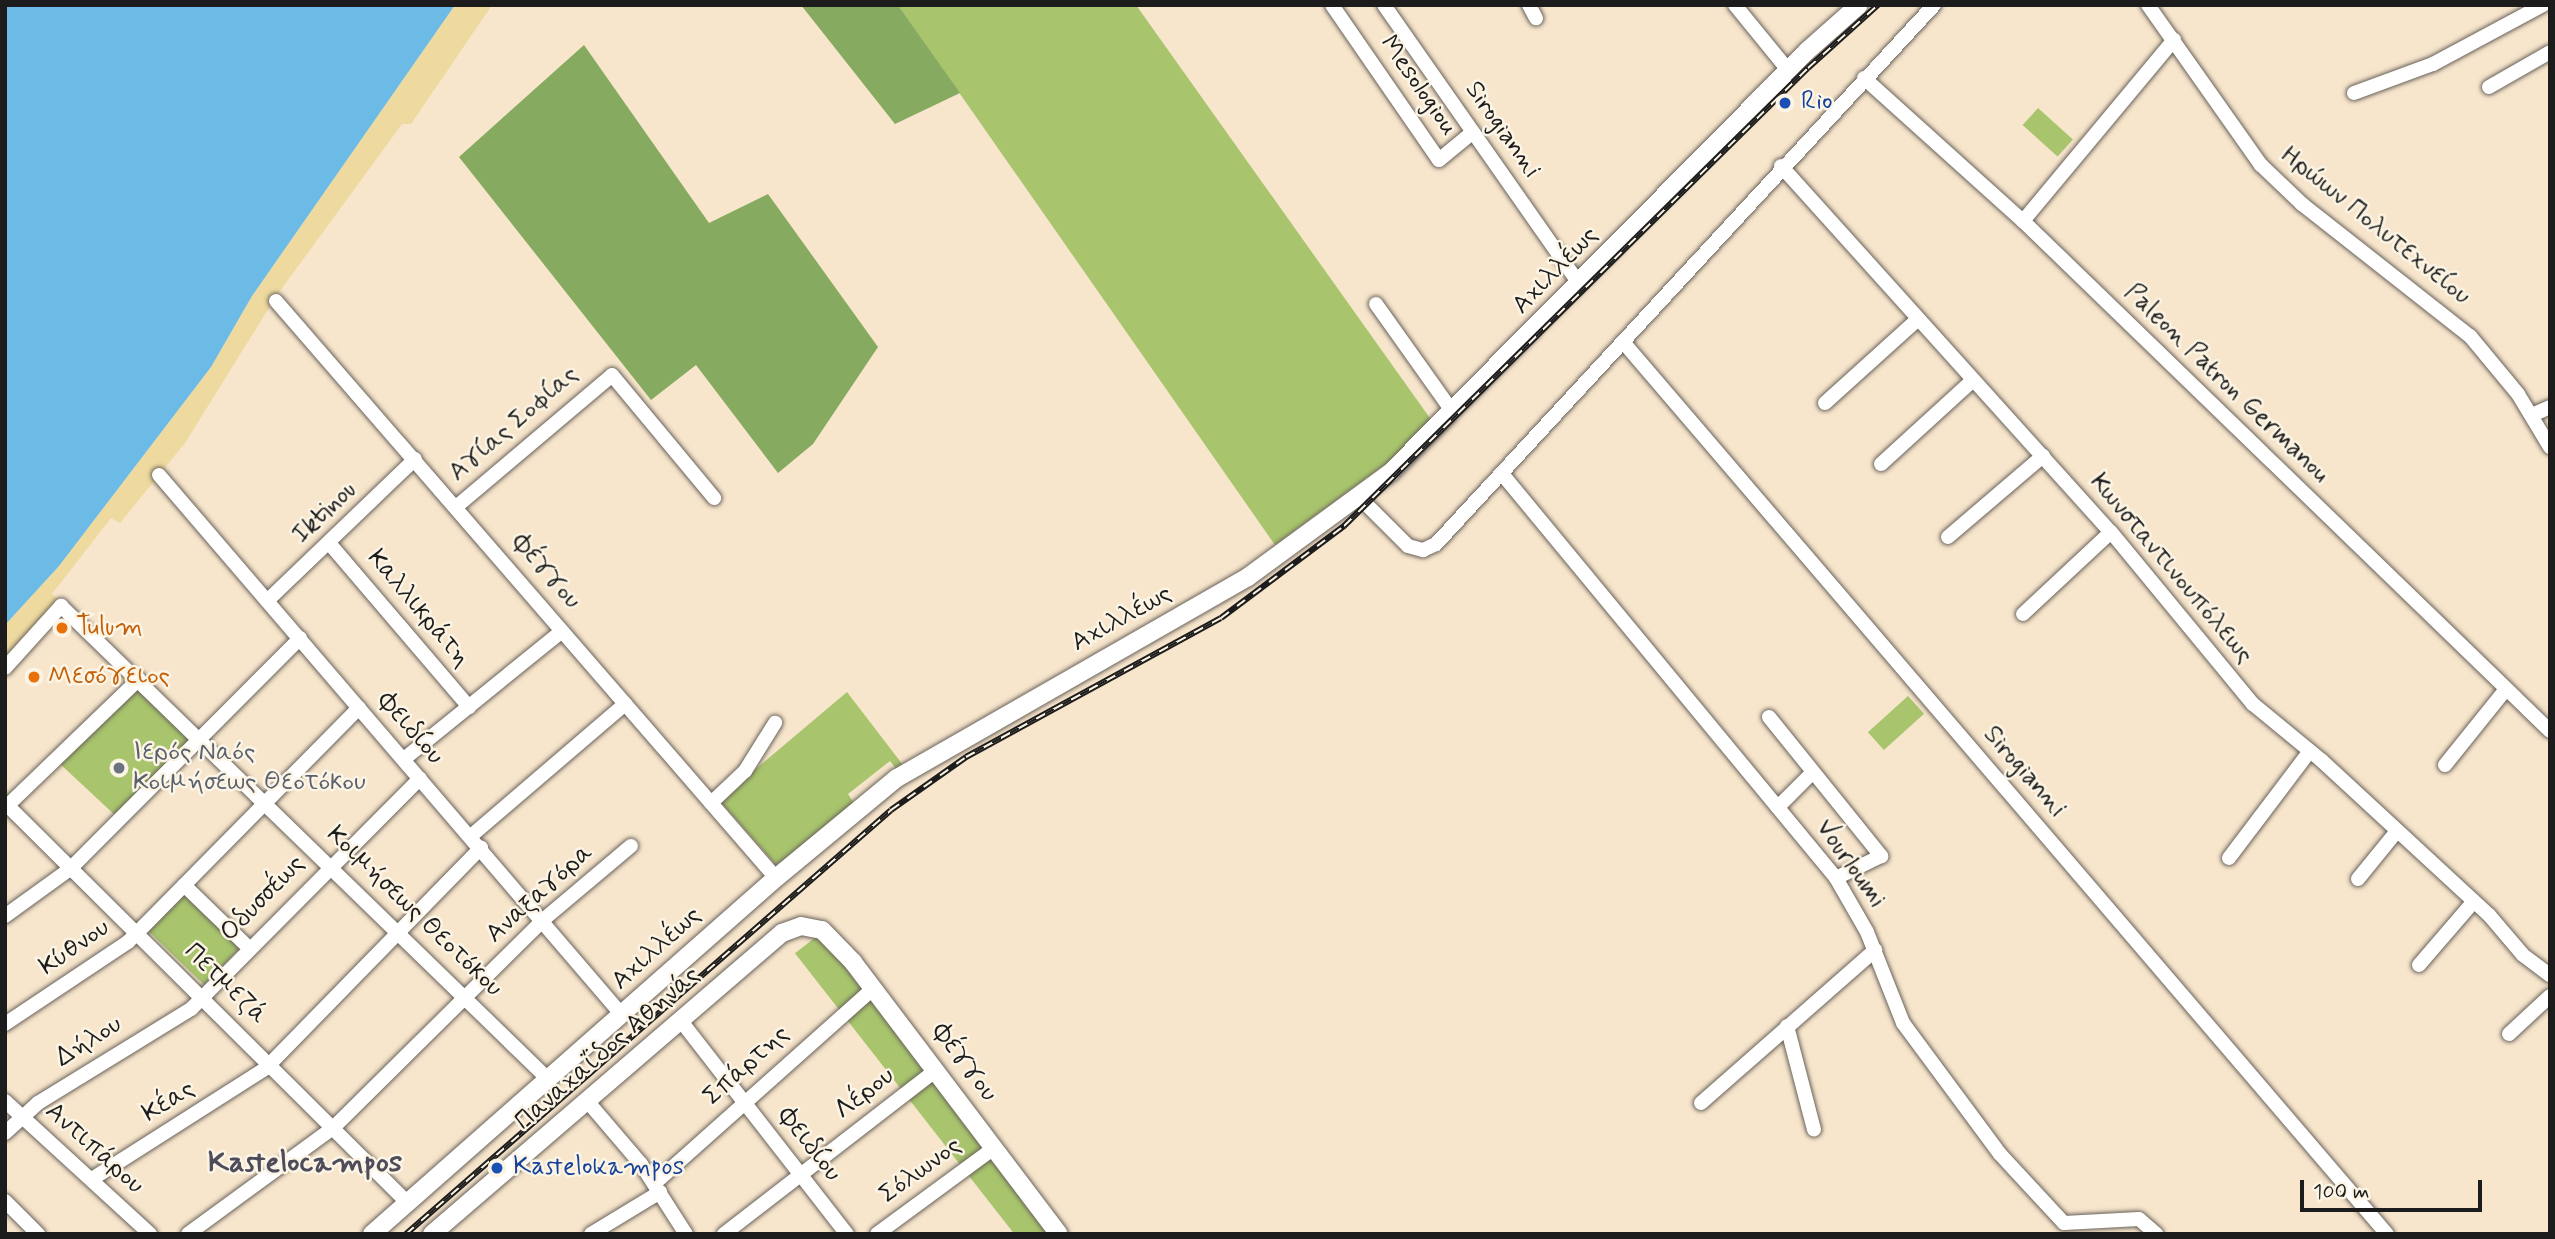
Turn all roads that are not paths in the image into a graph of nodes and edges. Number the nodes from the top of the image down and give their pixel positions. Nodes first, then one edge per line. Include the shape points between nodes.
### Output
1 (1332, 5) edge
2 (1384, 5) edge
3 (1735, 5) edge
4 (1859, 5) edge
5 (1934, 5) edge
6 (2148, 5) edge
7 (2543, 5) edge
8 (2174, 40) junction
9 (2550, 52) edge
10 (1788, 70) junction
11 (1864, 78) junction
12 (2489, 87) dead end
13 (2354, 93) dead end
14 (1473, 132) junction
15 (1781, 166) junction
16 (2023, 221) junction
17 (1579, 284) junction
18 (276, 301) dead end
19 (1376, 304) dead end
20 (1918, 319) junction
21 (1624, 343) junction
22 (1973, 380) junction
23 (1825, 403) dead end
24 (2550, 407) edge
25 (1452, 411) junction
26 (2532, 415) junction
27 (2550, 447) edge
28 (2043, 456) junction
29 (415, 459) junction
30 (1881, 464) dead end
31 (159, 475) dead end
32 (1503, 475) junction
33 (714, 498) dead end
34 (1359, 498) junction
35 (456, 507) junction
36 (2111, 532) junction
37 (1948, 537) dead end
38 (329, 543) junction
39 (267, 601) junction
40 (2023, 614) dead end
41 (562, 631) junction
42 (299, 638) junction
43 (5, 668) edge
44 (139, 679) junction
45 (2506, 689) junction
46 (625, 704) junction
47 (469, 707) junction
48 (359, 708) junction
49 (1769, 717) dead end
50 (775, 723) dead end
51 (2550, 732) edge
52 (201, 737) junction
53 (2311, 751) junction
54 (404, 759) junction
55 (2445, 765) dead end
56 (1813, 772) junction
57 (420, 778) junction
58 (267, 802) junction
59 (711, 803) junction
60 (6, 806) edge
61 (1778, 807) junction
62 (2397, 831) junction
63 (471, 836) junction
64 (631, 846) dead end
65 (481, 848) junction
66 (2229, 858) dead end
67 (331, 865) junction
68 (70, 869) junction
69 (776, 877) junction
70 (1836, 878) junction
71 (2358, 879) dead end
72 (184, 886) junction
73 (2474, 901) junction
74 (5, 916) edge
75 (543, 920) junction
76 (821, 929) joint
77 (397, 930) junction
78 (136, 934) junction
79 (249, 948) junction
80 (1875, 950) junction
81 (2419, 965) dead end
82 (2550, 975) edge
83 (874, 988) junction
84 (2550, 996) edge
85 (202, 997) junction
86 (466, 998) junction
87 (622, 1016) junction
88 (681, 1021) junction
89 (5, 1024) edge
90 (1787, 1026) junction
91 (2509, 1034) dead end
92 (271, 1065) junction
93 (936, 1070) junction
94 (549, 1080) junction
95 (5, 1101) edge
96 (588, 1102) junction
97 (744, 1102) junction
98 (1701, 1102) dead end
99 (22, 1116) junction
100 (334, 1128) junction
101 (1814, 1130) dead end
102 (5, 1133) edge
103 (995, 1148) junction
104 (802, 1174) junction
105 (92, 1179) junction
106 (658, 1187) junction
107 (5, 1201) edge
108 (408, 1202) junction
109 (1050, 1231) edge
110 (34, 1232) edge
111 (436, 1232) edge
112 (150, 1234) edge
113 (188, 1234) edge
114 (372, 1234) edge
115 (591, 1234) edge
116 (686, 1234) edge
117 (724, 1234) edge
118 (847, 1234) edge
119 (877, 1234) edge
120 (2156, 1234) edge
121 (2387, 1234) edge

1 - 14 street, Mesologiou via 1439,160
2 - 14 street, Sirogianni
3 - 10 street
4 - 10 street, Αχιλλέως
5 - 11 street
6 - 8 street, Ηρώων Πολυτεχνείου
7 - 13 street via 2433,64
8 - 16 street
8 - 26 street, Ηρώων Πολυτεχνείου via 2261,165 2302,204 2470,336
9 - 12 street
10 - 17 street, Αχιλλέως
11 - 15 street
11 - 16 street, Paleon Patron Germanou
14 - 17 street, Sirogianni
15 - 20 street, Κωνσταντινουπόλεως
15 - 21 street
16 - 45 street, Paleon Patron Germanou
17 - 25 street, Αχιλλέως
18 - 29 street, Φέγγου
19 - 25 street
20 - 22 street, Κωνσταντινουπόλεως
20 - 23 street
21 - 32 street
21 - 121 street, Sirogianni
22 - 28 street, Κωνσταντινουπόλεως
22 - 30 street
24 - 26 street
25 - 34 street, Αχιλλέως
26 - 27 street, Ηρώων Πολυτεχνείου
28 - 36 street, Κωνσταντινουπόλεως
28 - 37 street
29 - 35 street, Φέγγου
29 - 38 street, Iktinou
31 - 39 street, Φειδίου
32 - 34 street via 1427,549 1408,546
32 - 61 street, Vourloumi
33 - 35 street, Αγίας Σοφίας via 612,375
34 - 69 street, Αχιλλέως via 1248,578 919,763
35 - 41 street, Φέγγου
36 - 40 street
36 - 53 street, Κωνσταντινουπόλεως via 2243,693
38 - 39 street, Iktinou
38 - 47 street, Καλλικράτη
39 - 42 street, Φειδίου
41 - 46 street, Φέγγου
41 - 47 street
42 - 48 street, Φειδίου
42 - 52 street
43 - 44 street, Κοιμήσεως Θεοτόκου via 61,606
44 - 52 street, Κοιμήσεως Θεοτόκου
44 - 60 street
45 - 51 street, Paleon Patron Germanou
45 - 55 street
46 - 59 street, Φέγγου
46 - 63 street
47 - 54 street
48 - 54 street, Φειδίου
48 - 58 street, Κύθνου
49 - 56 street
50 - 59 street via 745,771
52 - 58 street, Κοιμήσεως Θεοτόκου
52 - 68 street
53 - 62 street, Κωνσταντινουπόλεως
53 - 66 street
54 - 57 street, Φειδίου
56 - 61 street
56 - 70 street via 1881,856
57 - 63 street, Φειδίου
57 - 67 street, Οδυσσέως
58 - 67 street, Κοιμήσεως Θεοτόκου
58 - 72 street, Κύθνου
59 - 69 street, Φέγγου
60 - 68 street, Πετμεζά
61 - 70 street, Vourloumi
62 - 71 street
62 - 73 street, Κωνσταντινουπόλεως
63 - 65 street, Φειδίου
64 - 75 street, Αναξαγόρα
65 - 75 street, Φειδίου
65 - 77 street, Κέας
67 - 77 street, Κοιμήσεως Θεοτόκου
67 - 79 street, Οδυσσέως
68 - 74 street
68 - 78 street, Πετμεζά
69 - 87 street, Αχιλλέως
70 - 80 street, Vourloumi
72 - 78 street, Κύθνου
72 - 79 street
73 - 81 street
73 - 82 street, Κωνσταντινουπόλεως via 2523,955
75 - 86 street, Αναξαγόρα
75 - 87 street, Φειδίου
76 - 83 street, Φέγγου
76 - 88 street, Παναχαΐδος Αθηνάς via 796,927 782,933
77 - 86 street, Κοιμήσεως Θεοτόκου
77 - 92 street, Κέας
78 - 85 street, Πετμεζά
78 - 89 street, Κύθνου
79 - 85 street, Οδυσσέως
80 - 90 street
80 - 120 street, Vourloumi via 1908,1032 2000,1154 2055,1216 2075,1225 2139,1219
83 - 93 street, Φέγγου
83 - 97 street, Σπάρτης
84 - 91 street
85 - 92 street, Πετμεζά
85 - 99 street, Δήλου
86 - 94 street, Κοιμήσεως Θεοτόκου
86 - 100 street, Αναξαγόρα
87 - 94 street, Αχιλλέως
88 - 96 street, Παναχαΐδος Αθηνάς
88 - 97 street, Φειδίου
90 - 98 street
90 - 101 street
92 - 100 street, Πετμεζά
92 - 105 street, Κέας
93 - 103 street, Φέγγου
93 - 104 street, Λέρου
94 - 108 street, Αχιλλέως
95 - 99 street, Αντιπάρου
96 - 106 street
96 - 111 street, Παναχαΐδος Αθηνάς
97 - 104 street, Φειδίου
97 - 106 street, Σπάρτης
99 - 102 street, Δήλου
99 - 105 street, Αντιπάρου
100 - 108 street, Πετμεζά
100 - 113 street, Αναξαγόρα
103 - 109 street, Φέγγου
103 - 119 street, Σόλωνος
104 - 117 street, Λέρου
104 - 118 street, Φειδίου
105 - 112 street, Αντιπάρου
106 - 115 street, Σπάρτης
106 - 116 street
107 - 110 street
108 - 114 street, Αχιλλέως

